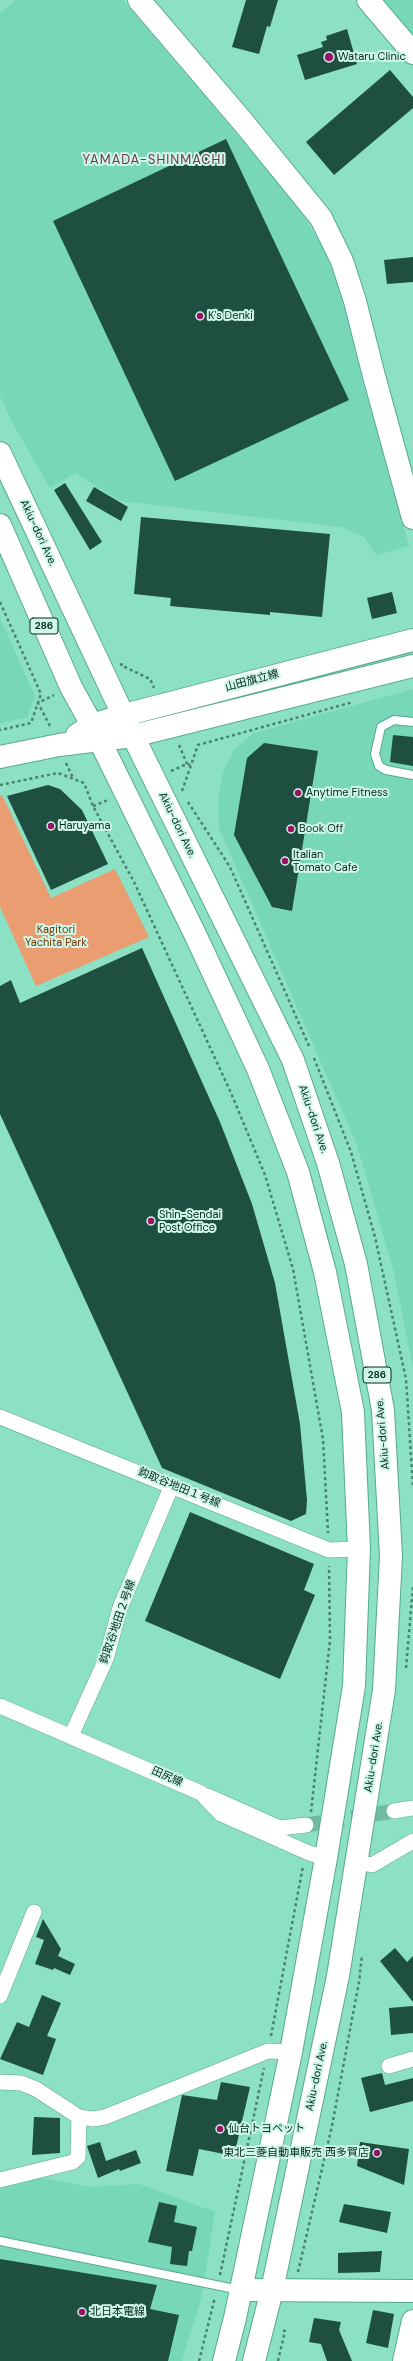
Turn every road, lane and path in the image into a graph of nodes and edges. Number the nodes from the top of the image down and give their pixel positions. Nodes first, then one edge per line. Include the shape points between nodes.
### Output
1 (139, 0) edge
2 (368, 0) edge
3 (413, 53) edge
4 (0, 454) edge
5 (413, 518) edge
6 (0, 525) edge
7 (0, 602) edge
8 (413, 640) edge
9 (413, 666) edge
10 (116, 667) dead end
11 (150, 679) dead end
12 (56, 694) dead end
13 (360, 700) dead end
14 (38, 703) junction
15 (124, 715) junction
16 (413, 722) edge
17 (50, 726) dead end
18 (0, 730) edge
19 (96, 733) junction
20 (133, 736) junction
21 (179, 745) dead end
22 (62, 753) junction
23 (0, 757) edge
24 (187, 764) junction
25 (191, 765) junction
26 (170, 771) dead end
27 (413, 775) edge
28 (73, 779) dead end
29 (112, 798) dead end
30 (93, 806) dead end
31 (310, 1049) dead end
32 (313, 1056) dead end
33 (0, 1417) edge
34 (172, 1485) junction
35 (413, 1487) edge
36 (359, 1549) junction
37 (0, 1706) edge
38 (71, 1736) junction
39 (202, 1793) junction
40 (413, 1808) edge
41 (394, 1812) tunnel mouth
42 (306, 1825) tunnel mouth
43 (413, 1841) edge
44 (326, 1858) junction
45 (357, 1862) junction
46 (34, 1912) dead end
47 (0, 1996) edge
48 (291, 2052) junction
49 (413, 2059) edge
50 (389, 2066) dead end
51 (0, 2082) edge
52 (79, 2117) junction
53 (0, 2180) edge
54 (0, 2241) edge
55 (241, 2290) junction
56 (272, 2290) junction
57 (413, 2291) edge
58 (413, 2321) edge
59 (224, 2361) edge
60 (254, 2361) edge
61 (404, 2361) edge

1 - 5 main road via 243,122 320,218 342,261 355,301
2 - 3 main road
4 - 15 main road, Akiu-dori Ave. / 286
6 - 19 main road, 286 via 71,687
7 - 14 path via 41,694
8 - 15 main road, 山田旗立線
9 - 20 main road
10 - 11 path via 123,664
12 - 14 path
13 - 25 path via 198,745
14 - 17 path
14 - 18 path via 31,723
15 - 19 main road, 山田旗立線
15 - 20 main road, Akiu-dori Ave. / 286
16 - 27 lane via 394,720 381,727 375,754 379,766 386,770
19 - 20 main road
19 - 22 main road
19 - 36 main road, 286 via 258,1069 298,1172 325,1272 353,1412
20 - 45 main road, Akiu-dori Ave. / 286 via 293,1060 328,1163 356,1264 383,1410 391,1556 384,1690
21 - 24 path
22 - 23 main road
22 - 28 path
24 - 25 path
24 - 26 path
25 - 31 path via 182,791 230,867
29 - 30 path
32 - 35 path via 351,1152 375,1236 406,1379
33 - 34 street, 鈎取谷地田１号線
34 - 36 street, 鈎取谷地田１号線 via 329,1550
34 - 38 street, 鈎取谷地田２号線 via 120,1608 106,1659
36 - 44 main road, 286 via 354,1686
37 - 38 street, 田尻線
38 - 39 street, 田尻線
39 - 42 street via 280,1828
39 - 44 street, 田尻線 via 221,1814 306,1852
40 - 41 street
43 - 45 street via 372,1865
44 - 48 main road, 286
45 - 56 main road, Akiu-dori Ave. / 286 via 338,1976
46 - 47 street
48 - 52 street via 268,2051 105,2117
48 - 55 main road, 286
49 - 50 street
51 - 52 street via 21,2083 36,2089
52 - 53 street via 78,2157 73,2162
54 - 55 lane
55 - 56 main road
55 - 59 main road, 286
56 - 57 main road
56 - 60 main road, Akiu-dori Ave. / 286
58 - 61 main road

